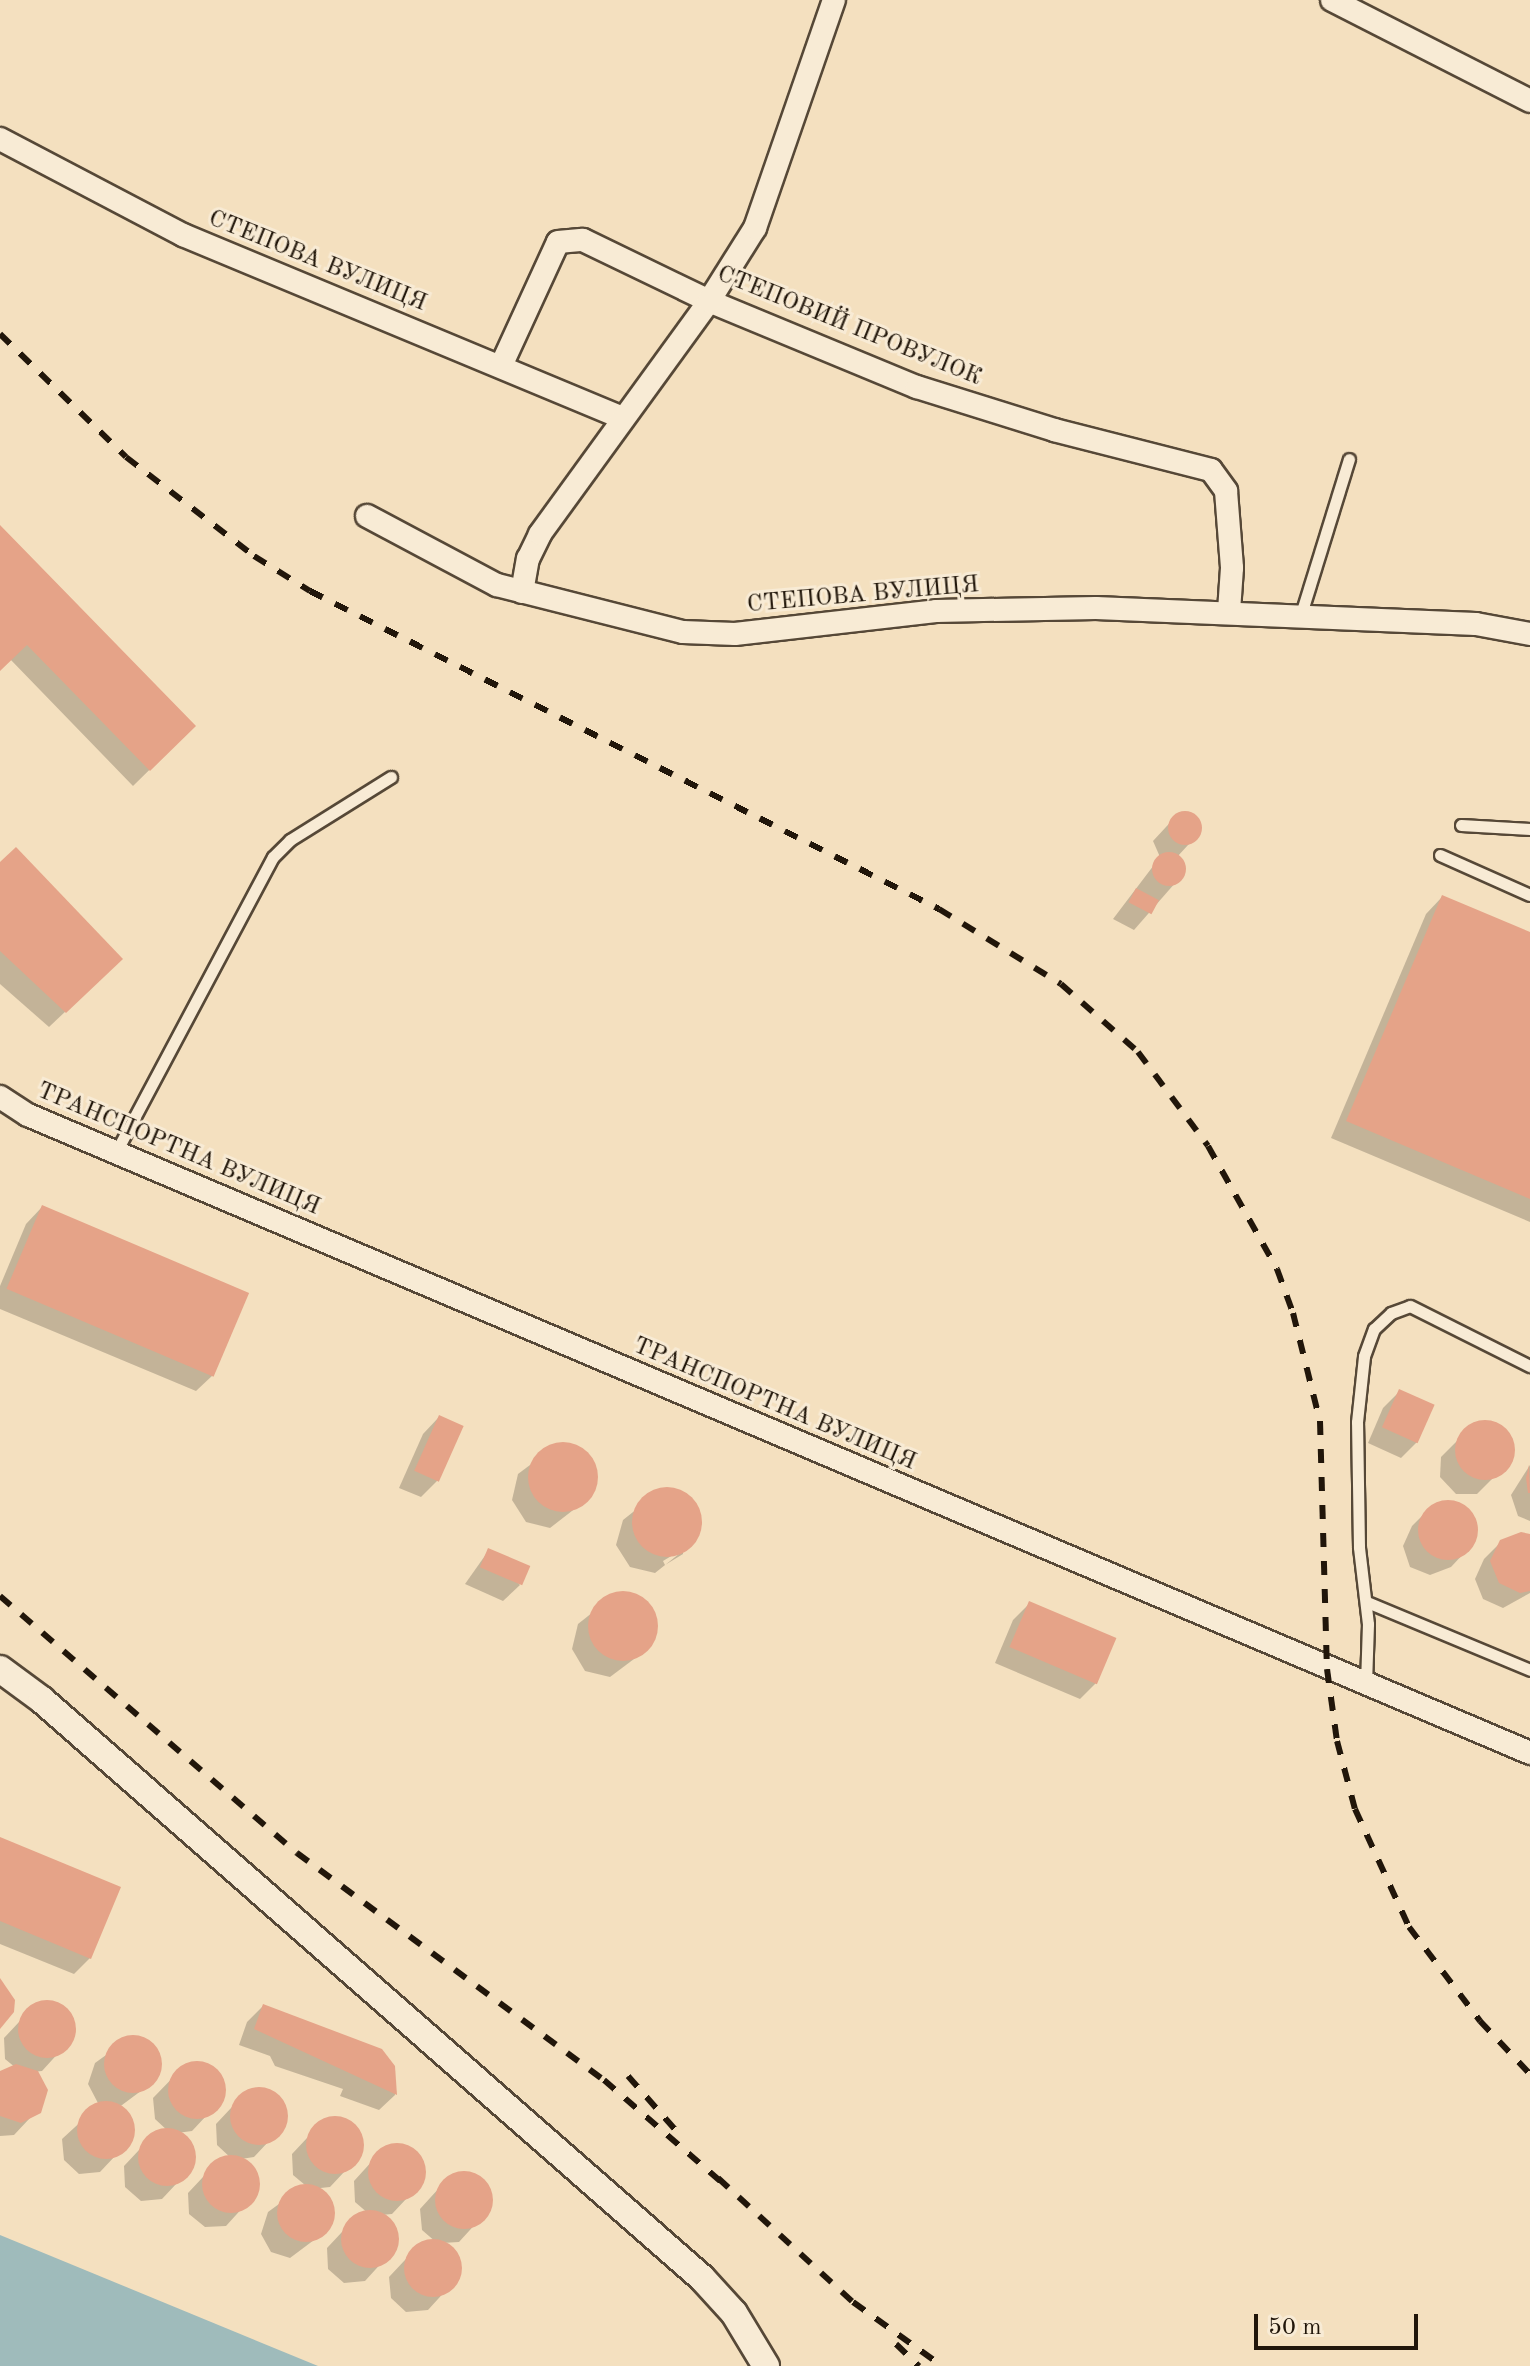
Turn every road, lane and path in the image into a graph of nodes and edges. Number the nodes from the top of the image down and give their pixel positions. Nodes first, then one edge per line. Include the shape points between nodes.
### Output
1 (834, 0) edge
2 (1332, 0) edge
3 (1530, 101) edge
4 (0, 139) edge
5 (709, 301) junction
6 (501, 366) junction
7 (621, 417) junction
8 (1349, 459) dead end
9 (367, 516) dead end
10 (522, 592) junction
11 (1229, 611) junction
12 (1301, 614) junction
13 (1530, 634) edge
14 (391, 777) dead end
15 (1461, 825) dead end
16 (1530, 829) edge
17 (1440, 855) dead end
18 (1530, 895) edge
19 (0, 1097) edge
20 (116, 1152) junction
21 (1530, 1366) edge
22 (1367, 1602) junction
23 (0, 1669) edge
24 (1530, 1670) edge
25 (1366, 1685) junction
26 (1530, 1753) edge
27 (766, 2366) edge

1 - 5 street via 755,228
2 - 3 street
4 - 6 street, СТЕПОВА ВУЛИЦЯ via 183,235
5 - 6 street, СТЕПОВИЙ ПРОВУЛОК via 571,238 558,242
5 - 7 street
5 - 11 street, СТЕПОВИЙ ПРОВУЛОК via 917,387 1054,430 1211,470 1226,491 1232,568
6 - 7 street, СТЕПОВА ВУЛИЦЯ
7 - 10 street via 540,534
8 - 12 lane
9 - 10 street, СТЕПОВА ВУЛИЦЯ via 454,566
10 - 11 street, СТЕПОВА ВУЛИЦЯ via 683,632 735,634 936,611
11 - 12 street, СТЕПОВА ВУЛИЦЯ
12 - 13 street, СТЕПОВА ВУЛИЦЯ via 1476,624
14 - 20 lane via 290,840 273,857
15 - 16 lane
17 - 18 lane
19 - 20 street, ТРАНСПОРТНА ВУЛИЦЯ
20 - 25 street, ТРАНСПОРТНА ВУЛИЦЯ
21 - 22 lane via 1410,1306 1391,1313 1374,1329 1364,1356 1357,1422 1359,1547
22 - 24 lane
22 - 25 lane
23 - 27 street via 702,2278 734,2313
25 - 26 street, ТРАНСПОРТНА ВУЛИЦЯ

